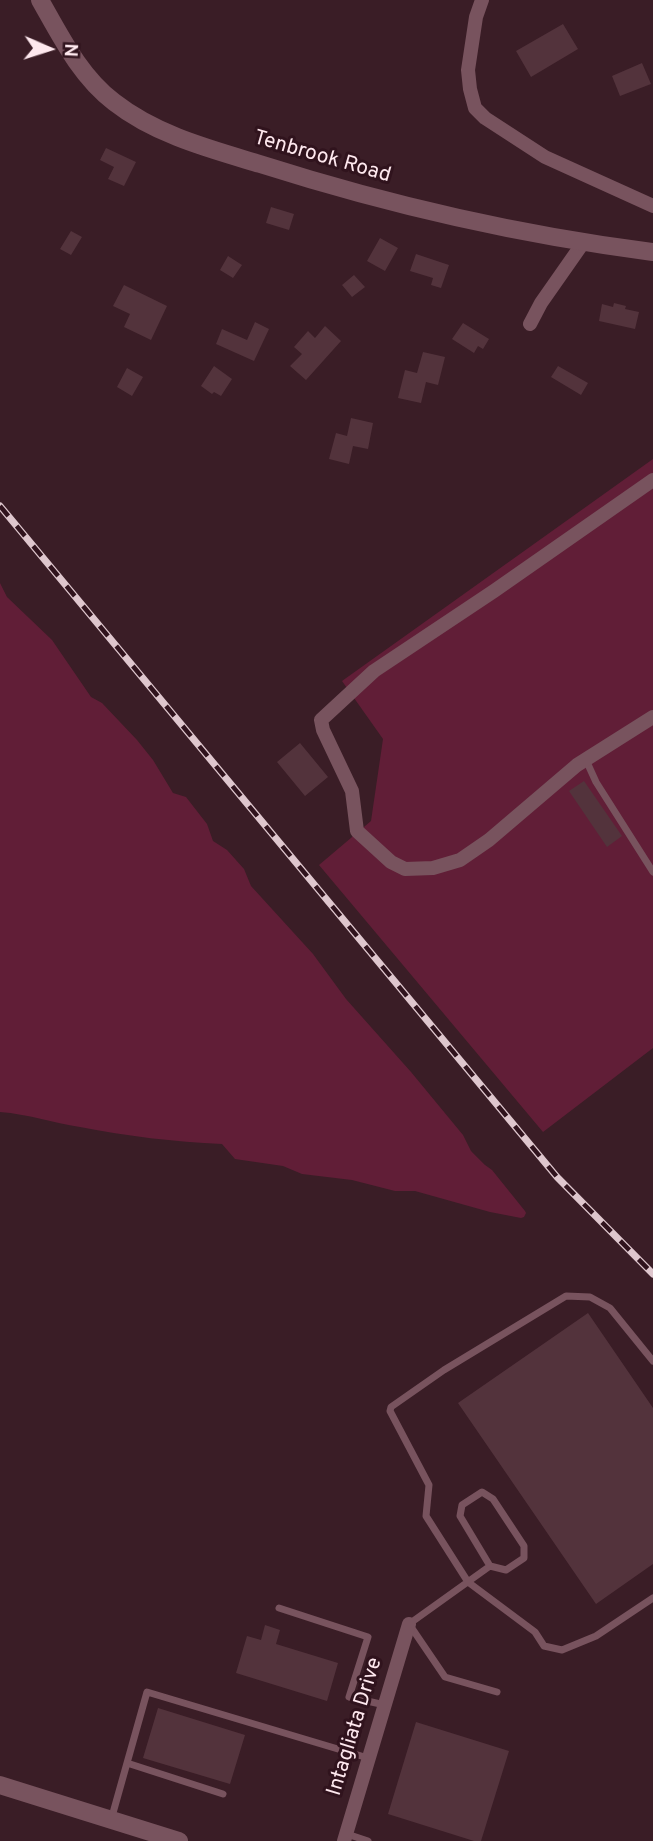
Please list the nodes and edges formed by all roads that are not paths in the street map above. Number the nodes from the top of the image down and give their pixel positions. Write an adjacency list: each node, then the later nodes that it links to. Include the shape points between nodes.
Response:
1 (40, 0): 4 (street, Tenbrook Road, via 76,62 98,88 125,111 171,135 412,208)
2 (482, 0): 3 (street, via 468,70 475,108 545,157)
3 (653, 206)
4 (583, 243): 5 (street, Tenbrook Road); 6 (street)
5 (653, 252)
6 (530, 324)
7 (653, 480): 9 (street, via 374,671 321,720 352,791 357,831 405,869 433,868 460,860)
8 (653, 717): 9 (street)
9 (586, 760): 10 (lane)
10 (653, 872)
11 (653, 1361): 13 (lane, via 610,1308 590,1297 566,1296 391,1407 429,1485 426,1517)
12 (490, 1566): 12 (lane, via 506,1570 524,1558 524,1546 493,1499 482,1492 462,1505 460,1516); 13 (lane)
13 (468, 1582): 14 (lane, via 535,1632 544,1646 562,1650 596,1636); 16 (lane)
14 (653, 1598)
15 (279, 1608): 18 (lane, via 368,1637 349,1696)
16 (409, 1624): 17 (lane, via 445,1677); 18 (street, Intagliata Drive)
17 (497, 1692)
18 (384, 1705): 19 (street, Intagliata Drive)
19 (368, 1758): 20 (lane, via 147,1692); 24 (street, Intagliata Drive)
20 (127, 1763): 22 (lane); 23 (lane)
21 (0, 1785): 23 (street)
22 (223, 1794)
23 (111, 1820): 25 (street)
24 (345, 1837): 26 (lane)
25 (179, 1841)
26 (368, 1841)

